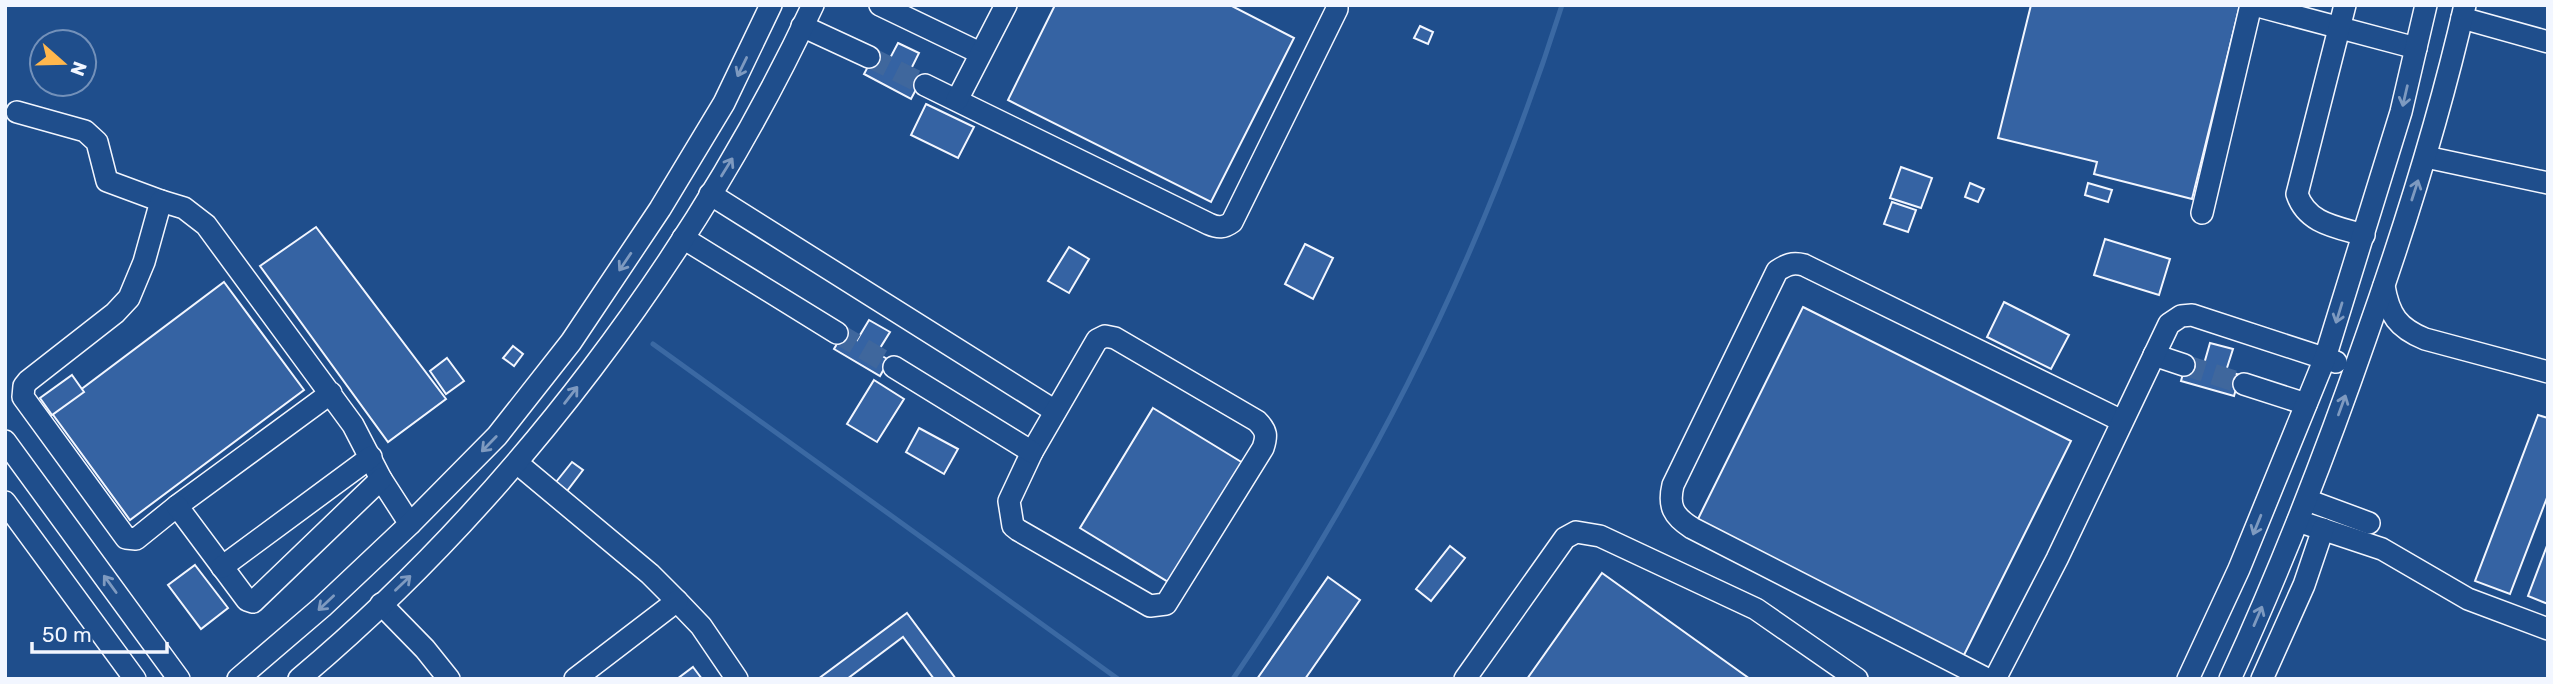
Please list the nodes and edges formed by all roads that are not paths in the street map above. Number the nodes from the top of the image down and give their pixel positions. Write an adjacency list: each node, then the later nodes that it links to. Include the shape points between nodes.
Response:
1 (771, 5): 49 (street, one-way to 49, via 724,103 571,342 497,436)
2 (813, 5): 10 (street)
3 (880, 5): 14 (street)
4 (1006, 5): 14 (street)
5 (1337, 5): 17 (street, via 1232,222 1226,226 1209,224)
6 (2252, 5): 11 (street); 23 (street)
7 (2345, 5): 11 (street)
8 (2427, 5): 13 (street)
9 (2464, 12): 12 (street); 19 (street)
10 (802, 26): 15 (street); 21 (street, one-way to 10, via 742,143)
11 (2339, 28): 13 (street); 24 (street, via 2297,194 2301,205 2318,221)
12 (2548, 42)
13 (2416, 48): 24 (street, one-way to 24)
14 (980, 53): 17 (street)
15 (869, 57)
16 (925, 85): 17 (street)
17 (957, 100)
18 (17, 112): 22 (street, via 85,131 97,142 107,181)
19 (2426, 157): 20 (street); 26 (street, one-way to 19)
20 (2548, 183)
21 (710, 194): 25 (street); 37 (street)
22 (161, 201): 35 (street, via 184,208 205,225); 46 (street, via 129,298 22,390 126,538 136,540)
23 (2202, 213)
24 (2364, 235): 29 (street, one-way to 29)
25 (683, 238): 27 (street); 42 (street, one-way to 25, via 594,365)
26 (2384, 286): 32 (street); 33 (street, via 2388,304 2407,332)
27 (837, 332)
28 (2154, 355): 29 (street, via 2169,324 2192,315); 30 (street); 38 (street)
29 (2325, 358): 32 (street); 36 (street)
30 (2184, 365)
31 (894, 367): 40 (street)
32 (2355, 368): 44 (street, one-way to 32)
33 (2548, 372)
34 (2244, 384): 36 (street)
35 (331, 393): 41 (street); 46 (street)
36 (2306, 404): 66 (street, one-way to 66)
37 (1055, 411): 40 (street); 40 (street, via 1097,340 1105,336 1257,421 1266,438 1166,604 1156,607 1013,526 1009,501)
38 (2123, 421): 64 (street, via 1804,265 1787,264 1777,271 1673,485 1672,511 1692,528); 65 (street)
39 (5, 441): 56 (street, one-way to 39)
40 (1032, 452)
41 (371, 457): 43 (street); 51 (street)
42 (517, 463): 52 (street); 53 (street, one-way to 42)
43 (382, 480): 49 (street); 51 (street, via 256,601 247,600)
44 (2307, 500): 47 (street); 48 (street)
45 (5, 502): 55 (street)
46 (177, 506): 51 (street)
47 (2298, 521): 50 (street); 67 (street, one-way to 47)
48 (2369, 523)
49 (410, 524): 57 (street, one-way to 57)
50 (2323, 529): 54 (street, via 2382,549 2468,599); 68 (street)
51 (222, 567)
52 (677, 601): 60 (street); 61 (street, via 701,626)
53 (381, 604): 58 (street); 59 (street)
54 (2548, 629)
55 (135, 679)
56 (179, 679)
57 (238, 679)
58 (299, 679)
59 (449, 679)
60 (575, 679)
61 (737, 679)
62 (1465, 679): 63 (street, via 1565,538 1576,532 1600,536 1756,609)
63 (1857, 679)
64 (1987, 679)
65 (1995, 679)
66 (2188, 679)
67 (2230, 679)
68 (2262, 679)

